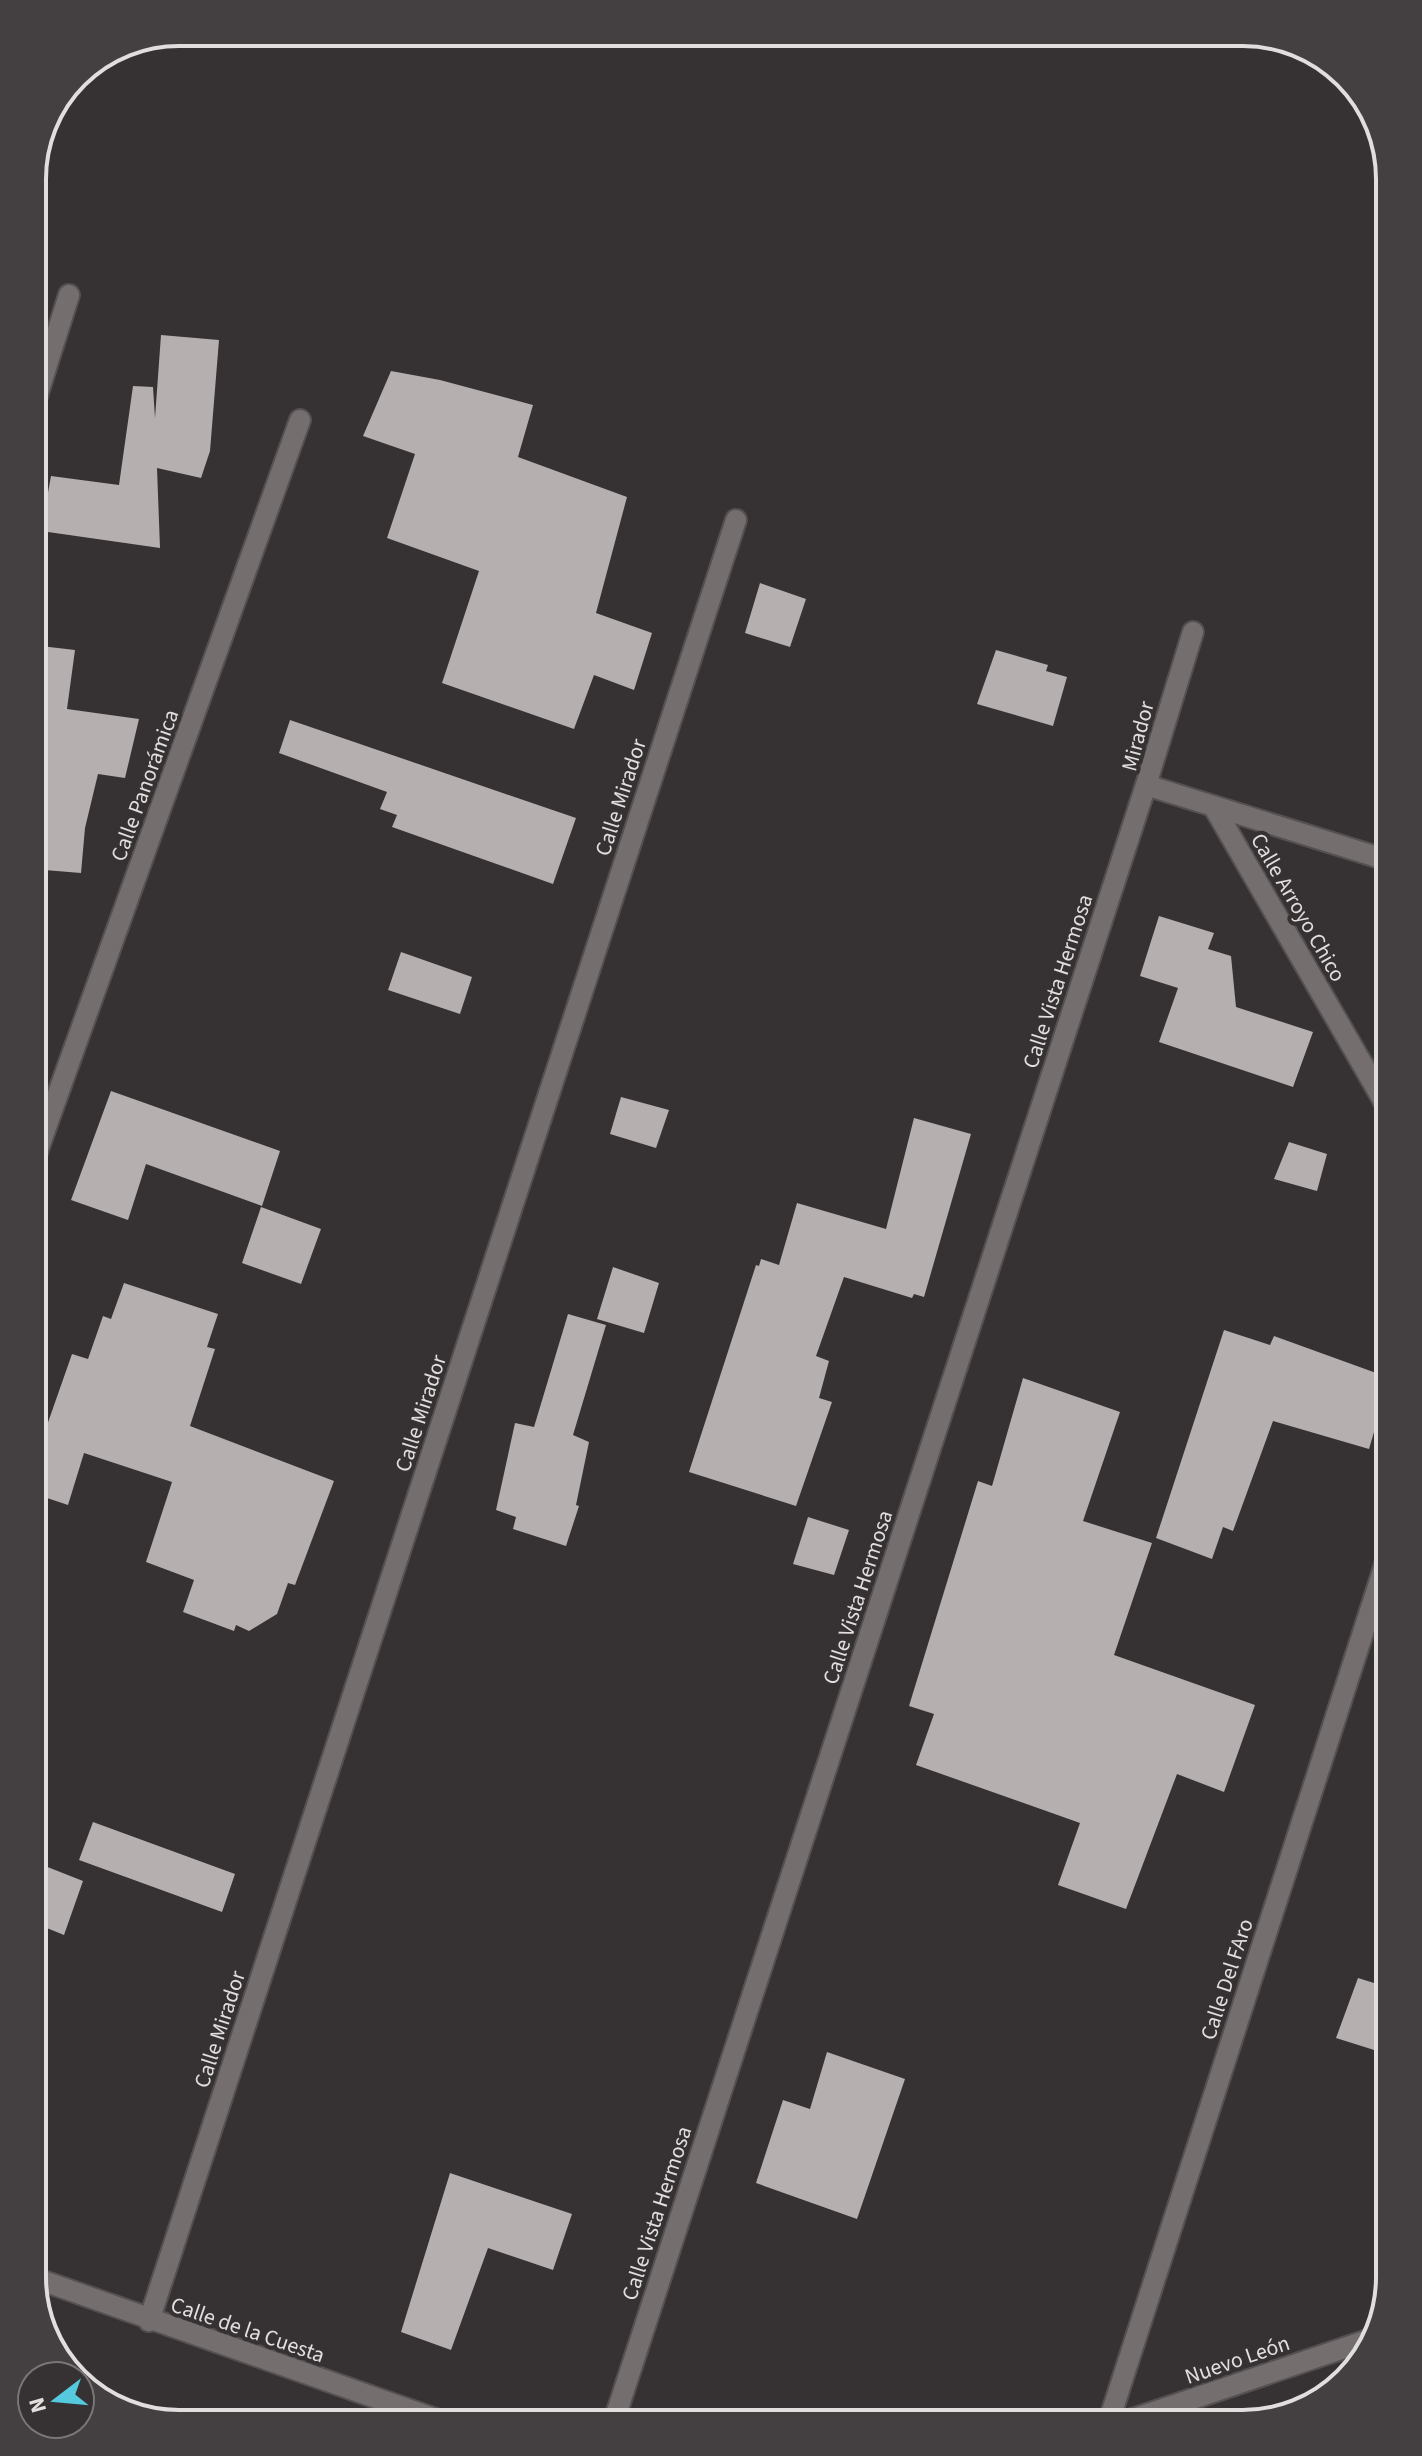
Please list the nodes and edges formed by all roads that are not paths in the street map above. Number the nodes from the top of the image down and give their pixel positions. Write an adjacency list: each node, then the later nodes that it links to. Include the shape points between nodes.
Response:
1 (69, 295): 2 (street)
2 (46, 368)
3 (300, 420): 10 (street, Calle Panorámica)
4 (736, 520): 13 (street, Calle Mirador)
5 (1193, 632): 6 (street, Mirador)
6 (1146, 785): 7 (street, Mirador); 16 (street, Calle Vista Hermosa)
7 (1215, 809): 8 (street, Mirador); 9 (street, Calle Arroyo Chico)
8 (1376, 857)
9 (1376, 1088)
10 (46, 1127)
11 (1376, 1592): 17 (street, Calle Del FAro)
12 (47, 2283): 13 (street, Calle de la Cuesta)
13 (149, 2321): 15 (street, Calle de la Cuesta)
14 (1358, 2343): 18 (street, Nuevo León)
15 (409, 2410)
16 (618, 2410)
17 (1113, 2410)
18 (1160, 2410)

